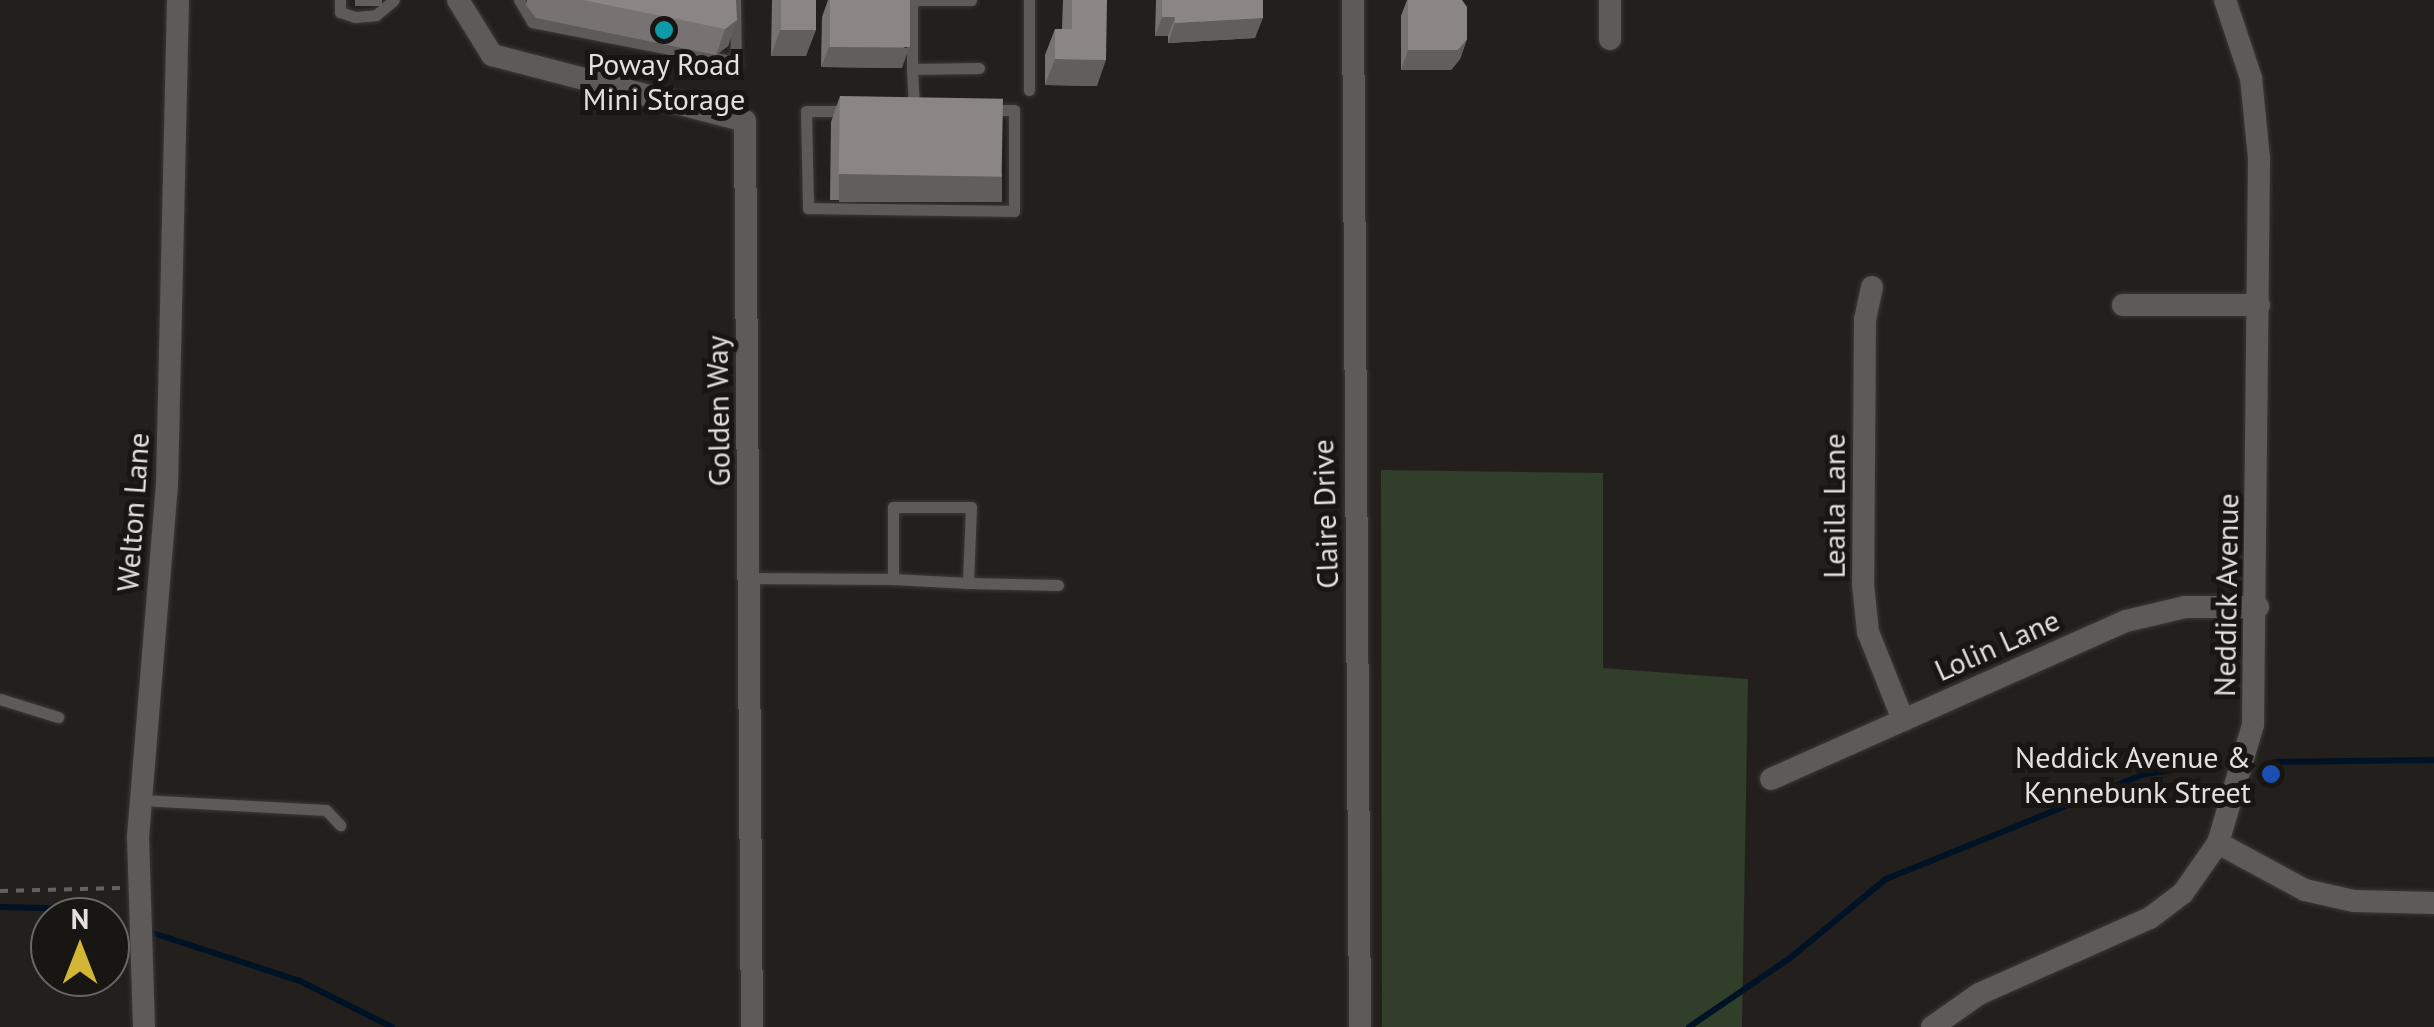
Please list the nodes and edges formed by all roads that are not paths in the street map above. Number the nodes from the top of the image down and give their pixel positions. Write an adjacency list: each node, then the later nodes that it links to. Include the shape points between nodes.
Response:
1 (178, 0): 36 (street, Welton Lane, via 167,485)
2 (340, 0): 3 (lane, via 340,12 355,17 376,15)
3 (394, 0)
4 (458, 0): 27 (street, Golden Way, via 492,55 745,121)
5 (519, 0): 6 (lane, via 532,22 736,65)
6 (735, 0)
7 (971, 0): 14 (lane)
8 (1029, 0): 18 (lane)
9 (1353, 0): 42 (street, Claire Drive)
10 (1610, 0): 15 (street)
11 (2225, 0): 26 (street, Neddick Avenue, via 2256,106)
12 (894, 2): 13 (lane); 14 (lane)
13 (874, 3)
14 (912, 4): 17 (lane)
15 (1610, 39)
16 (979, 68): 17 (lane)
17 (912, 69): 21 (lane)
18 (1029, 90)
19 (860, 110): 23 (lane, via 806,111 808,208 1014,211 1014,110)
20 (896, 110): 21 (lane)
21 (914, 110): 22 (lane)
22 (931, 110)
23 (964, 110)
24 (1872, 286): 34 (street, Leaila Lane, via 1865,319 1863,584 1868,632)
25 (2122, 305): 26 (street)
26 (2258, 305): 31 (street, Neddick Avenue)
27 (750, 578): 28 (lane); 41 (street, Golden Way)
28 (893, 579): 29 (lane); 29 (lane, via 893,507 971,507)
29 (968, 583): 30 (lane)
30 (1058, 585)
31 (2258, 607): 34 (street, Lolin Lane, via 2184,607 2126,621); 38 (street, Neddick Avenue, via 2253,725)
32 (0, 699): 33 (lane)
33 (58, 717)
34 (1903, 720): 35 (street, Lolin Lane)
35 (1771, 779)
36 (142, 800): 37 (lane, via 326,810); 40 (street, Welton Lane)
37 (340, 824)
38 (2218, 844): 39 (street, via 2305,890 2354,901); 43 (street, Neddick Avenue, via 2168,907 1979,994)
39 (2434, 903)
40 (144, 1027)
41 (752, 1027)
42 (1360, 1027)
43 (1932, 1027)

